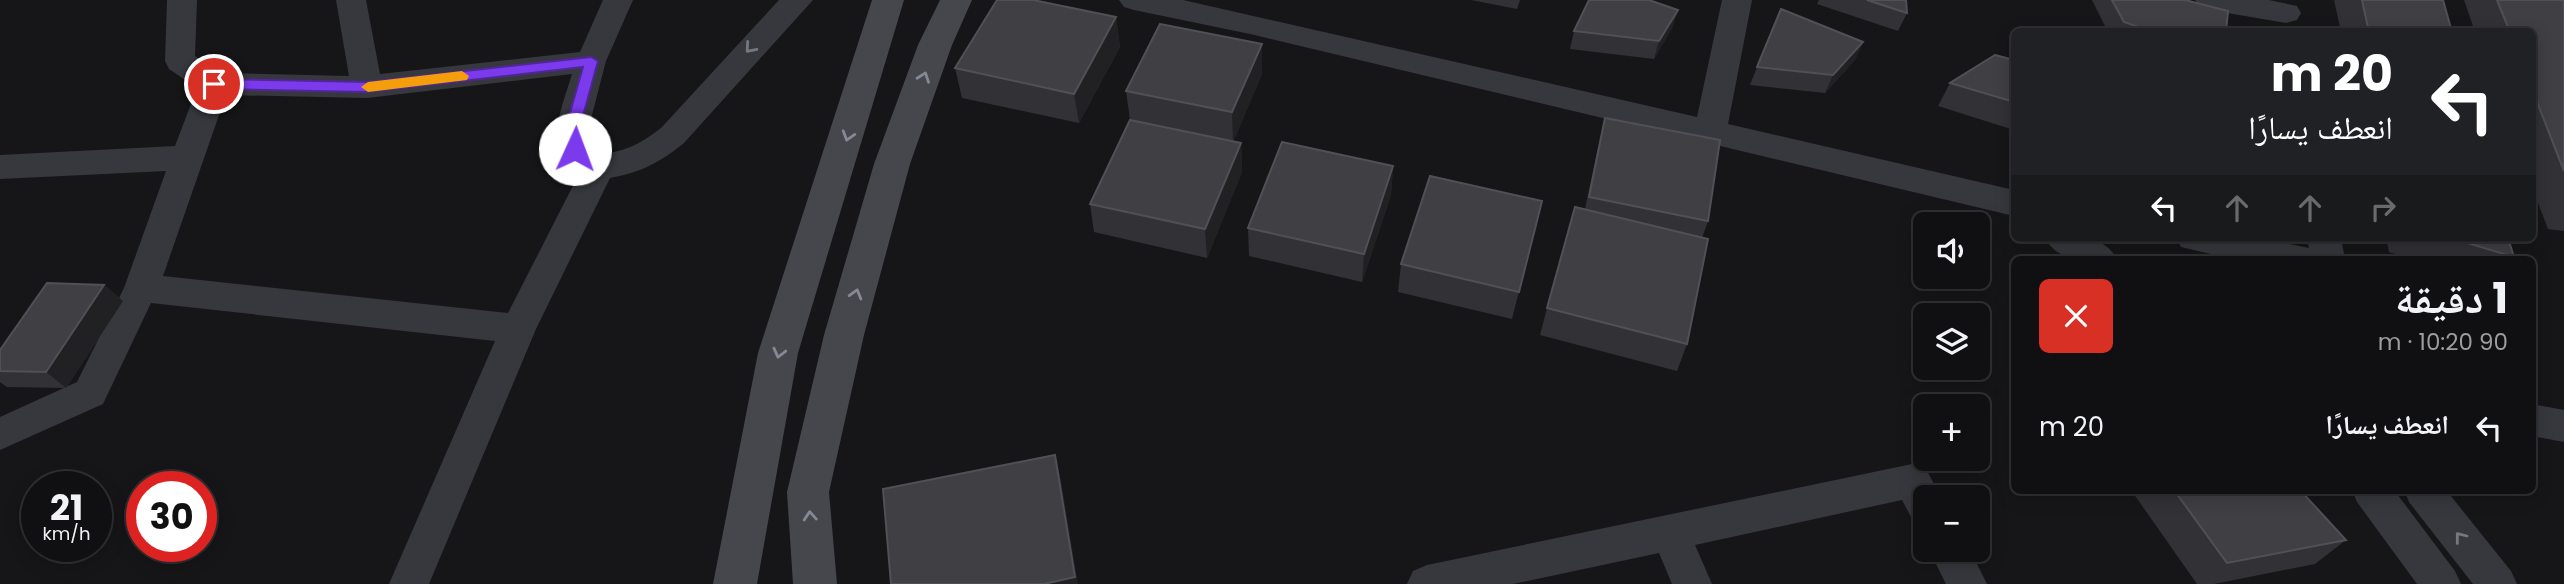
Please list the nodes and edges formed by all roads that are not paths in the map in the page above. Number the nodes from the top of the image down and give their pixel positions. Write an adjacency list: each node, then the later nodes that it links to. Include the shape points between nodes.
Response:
1 (182, 0): 13 (street, via 180,61)
2 (351, 0): 14 (street)
3 (618, 0): 12 (street)
4 (797, 0): 18 (street, one-way to 18, via 673,135 626,163)
5 (888, 0): 37 (main road, one-way to 37, via 778,353)
6 (957, 0): 38 (main road, one-way to 6, via 808,492 844,335 892,164 935,45)
7 (1134, 0): 10 (street)
8 (1737, 0): 15 (street)
9 (2210, 0): 11 (street)
10 (1255, 12): 15 (street)
11 (2286, 15)
12 (591, 61): 14 (street); 18 (street, via 571,134 575,149)
13 (214, 84): 14 (street); 16 (street)
14 (367, 87)
15 (1710, 133): 19 (street)
16 (187, 158): 17 (street); 26 (street)
17 (0, 167)
18 (599, 167): 27 (street)
19 (1968, 194): 20 (street); 21 (street)
20 (2011, 202)
21 (2011, 214)
22 (2069, 242): 24 (street)
23 (2213, 242): 25 (street)
24 (2095, 256)
25 (2285, 256)
26 (141, 288): 27 (street); 30 (street, via 90,393)
27 (518, 330): 36 (street)
28 (2536, 421): 29 (street)
29 (2564, 426)
30 (0, 434)
31 (1914, 485): 34 (street, via 1912,481)
32 (2374, 494): 42 (street)
33 (2426, 494): 43 (street, one-way to 33)
34 (1670, 532): 39 (street); 40 (street)
35 (1955, 562): 41 (street)
36 (409, 584)
37 (735, 584)
38 (815, 584)
39 (1427, 584)
40 (1692, 584)
41 (1967, 584)
42 (2441, 584)
43 (2497, 584)

